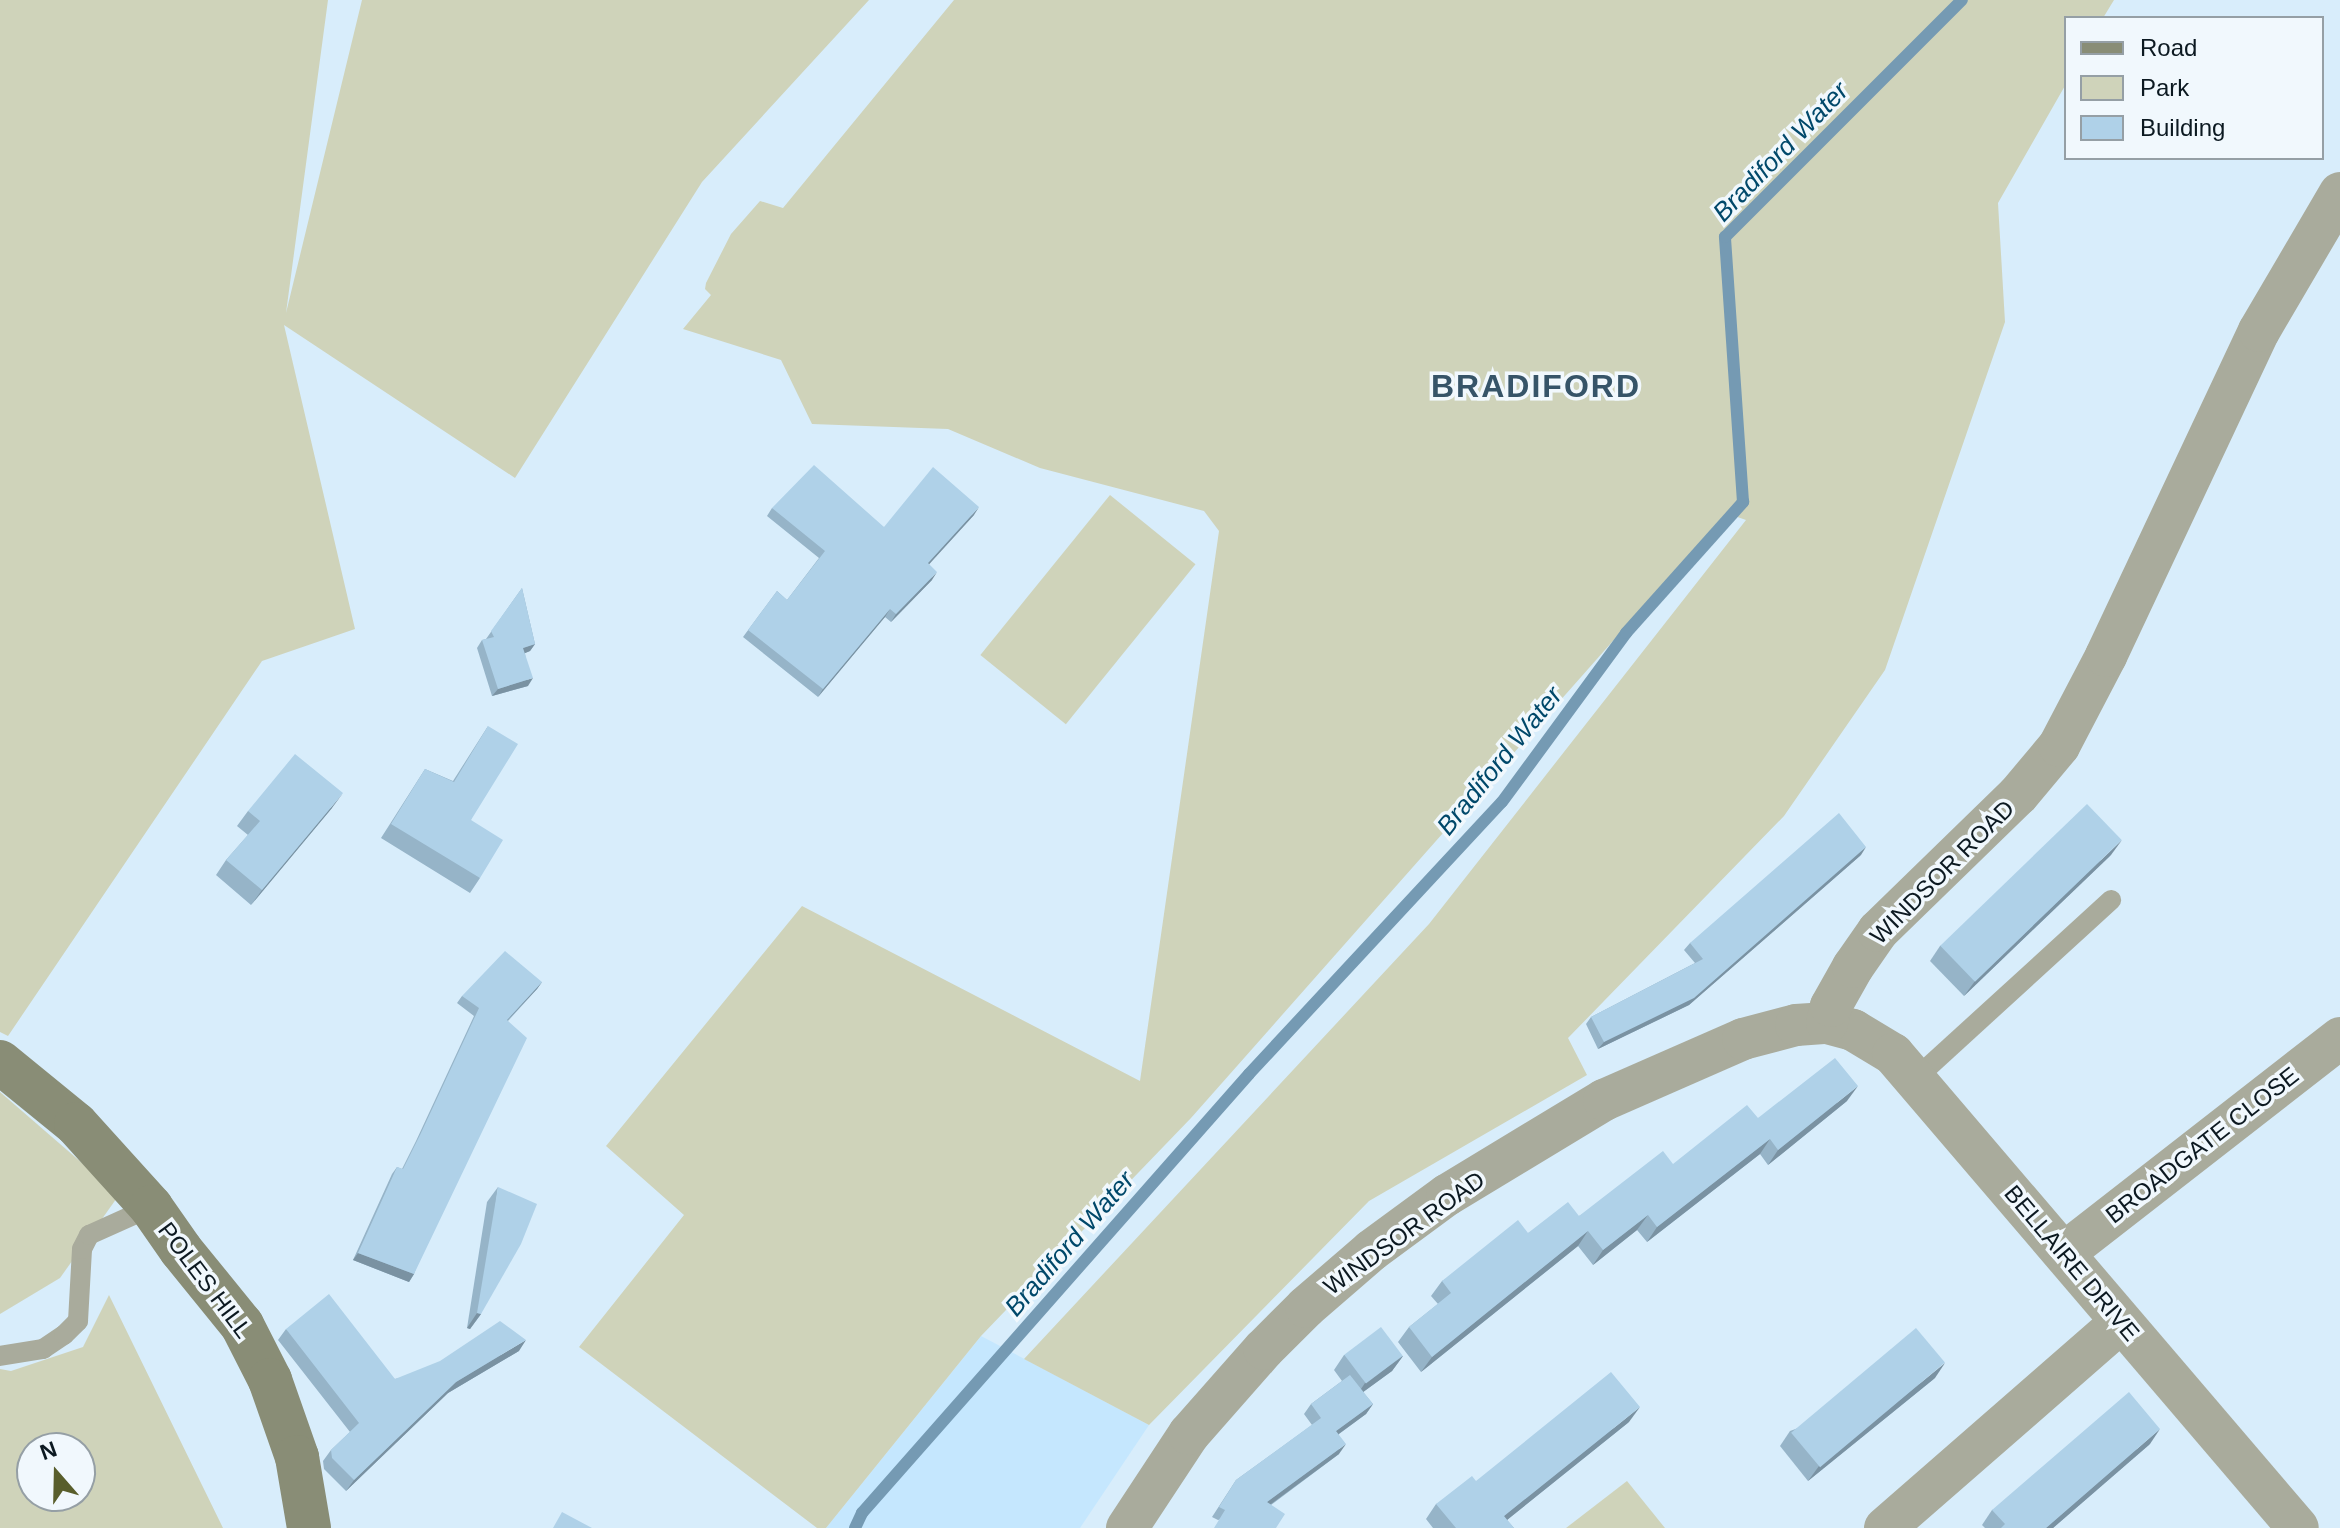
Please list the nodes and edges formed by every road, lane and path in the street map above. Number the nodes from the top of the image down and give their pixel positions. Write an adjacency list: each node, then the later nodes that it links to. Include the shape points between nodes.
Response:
1 (2340, 193): 3 (street, WINDSOR ROAD, via 2259,331 2059,746 2018,795 1878,931 1831,1006)
2 (2111, 900): 6 (lane)
3 (1827, 1023): 6 (street, BELLAIRE DRIVE, via 1881,1045); 12 (street, WINDSOR ROAD, via 1743,1039 1604,1100 1447,1195 1372,1250 1264,1349 1189,1434)
4 (2340, 1038): 8 (street, BROADGATE CLOSE)
5 (0, 1062): 7 (street, POLES HILL, via 76,1124)
6 (1914, 1080): 8 (street, BELLAIRE DRIVE)
7 (151, 1207): 10 (lane, via 89,1235 82,1249 78,1321 64,1335 43,1349); 11 (street, POLES HILL, via 242,1325 270,1380 297,1457)
8 (2064, 1253): 9 (street, BELLAIRE DRIVE)
9 (2121, 1322): 13 (street); 14 (street, BELLAIRE DRIVE)
10 (0, 1356)
11 (309, 1528)
12 (1127, 1528)
13 (1885, 1528)
14 (2298, 1528)

